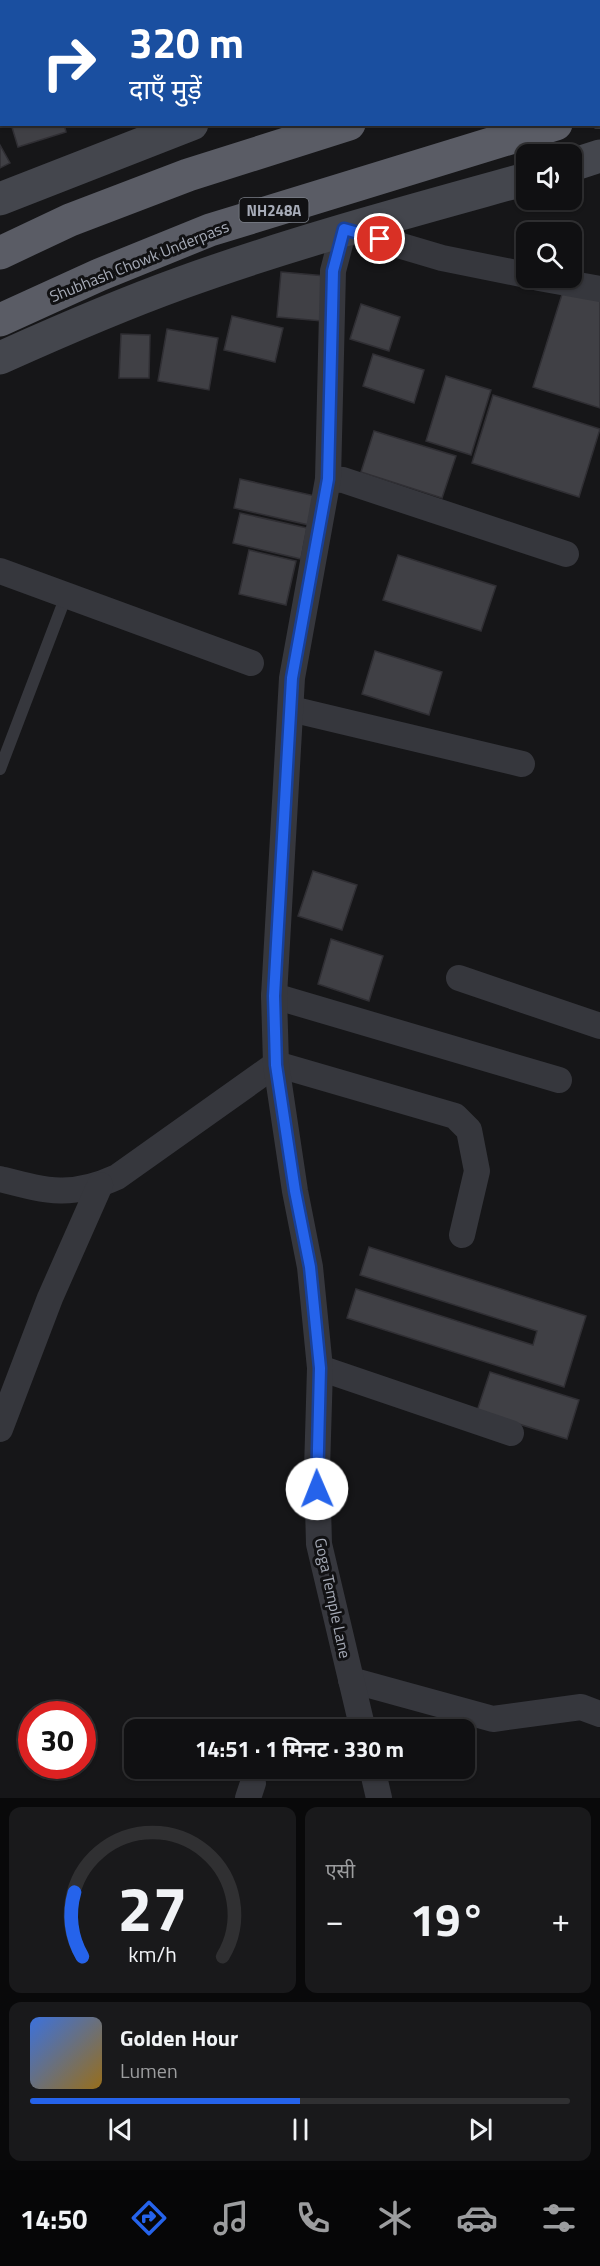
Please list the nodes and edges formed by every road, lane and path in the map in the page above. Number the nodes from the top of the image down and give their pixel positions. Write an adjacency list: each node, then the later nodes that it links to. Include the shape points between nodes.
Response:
1 (187, 126): 7 (main road)
2 (343, 126): 9 (highway, via 188,174 70,220)
3 (549, 126): 13 (highway, Shubhash Chowk Underpass / NH248A, via 210,230)
4 (600, 156): 5 (main road)
5 (582, 162)
6 (516, 182): 8 (main road)
7 (0, 200)
8 (344, 229): 10 (street, via 442,258); 14 (main road, via 182,282); 15 (street, Goga Temple Lane, via 333,271)
9 (0, 253)
10 (516, 273)
11 (582, 286): 12 (street)
12 (600, 289)
13 (0, 320)
14 (0, 358)
15 (328, 479): 16 (street, via 343,480); 20 (street, Goga Temple Lane, via 292,678)
16 (566, 554)
17 (0, 571): 18 (street)
18 (66, 596): 19 (street); 22 (lane)
19 (251, 663)
20 (291, 709): 21 (street); 24 (street, Goga Temple Lane)
21 (522, 764)
22 (0, 769)
23 (459, 978): 25 (street)
24 (274, 996): 26 (street, Goga Temple Lane); 27 (street)
25 (600, 1026)
26 (276, 1065): 29 (street); 30 (street, via 455,1116 469,1130 477,1171); 31 (street, Goga Temple Lane, via 310,1267)
27 (559, 1080)
28 (0, 1179): 29 (street, via 43,1190 85,1190)
29 (100, 1185): 32 (street, via 50,1298)
30 (462, 1235)
31 (320, 1368): 33 (street); 34 (street, Goga Temple Lane, via 319,1544)
32 (0, 1430)
33 (511, 1433)
34 (351, 1680): 35 (street, via 493,1719 581,1707); 36 (street, Goga Temple Lane)
35 (600, 1714)
36 (360, 1719)
37 (375, 1779): 38 (street)
38 (379, 1798)

